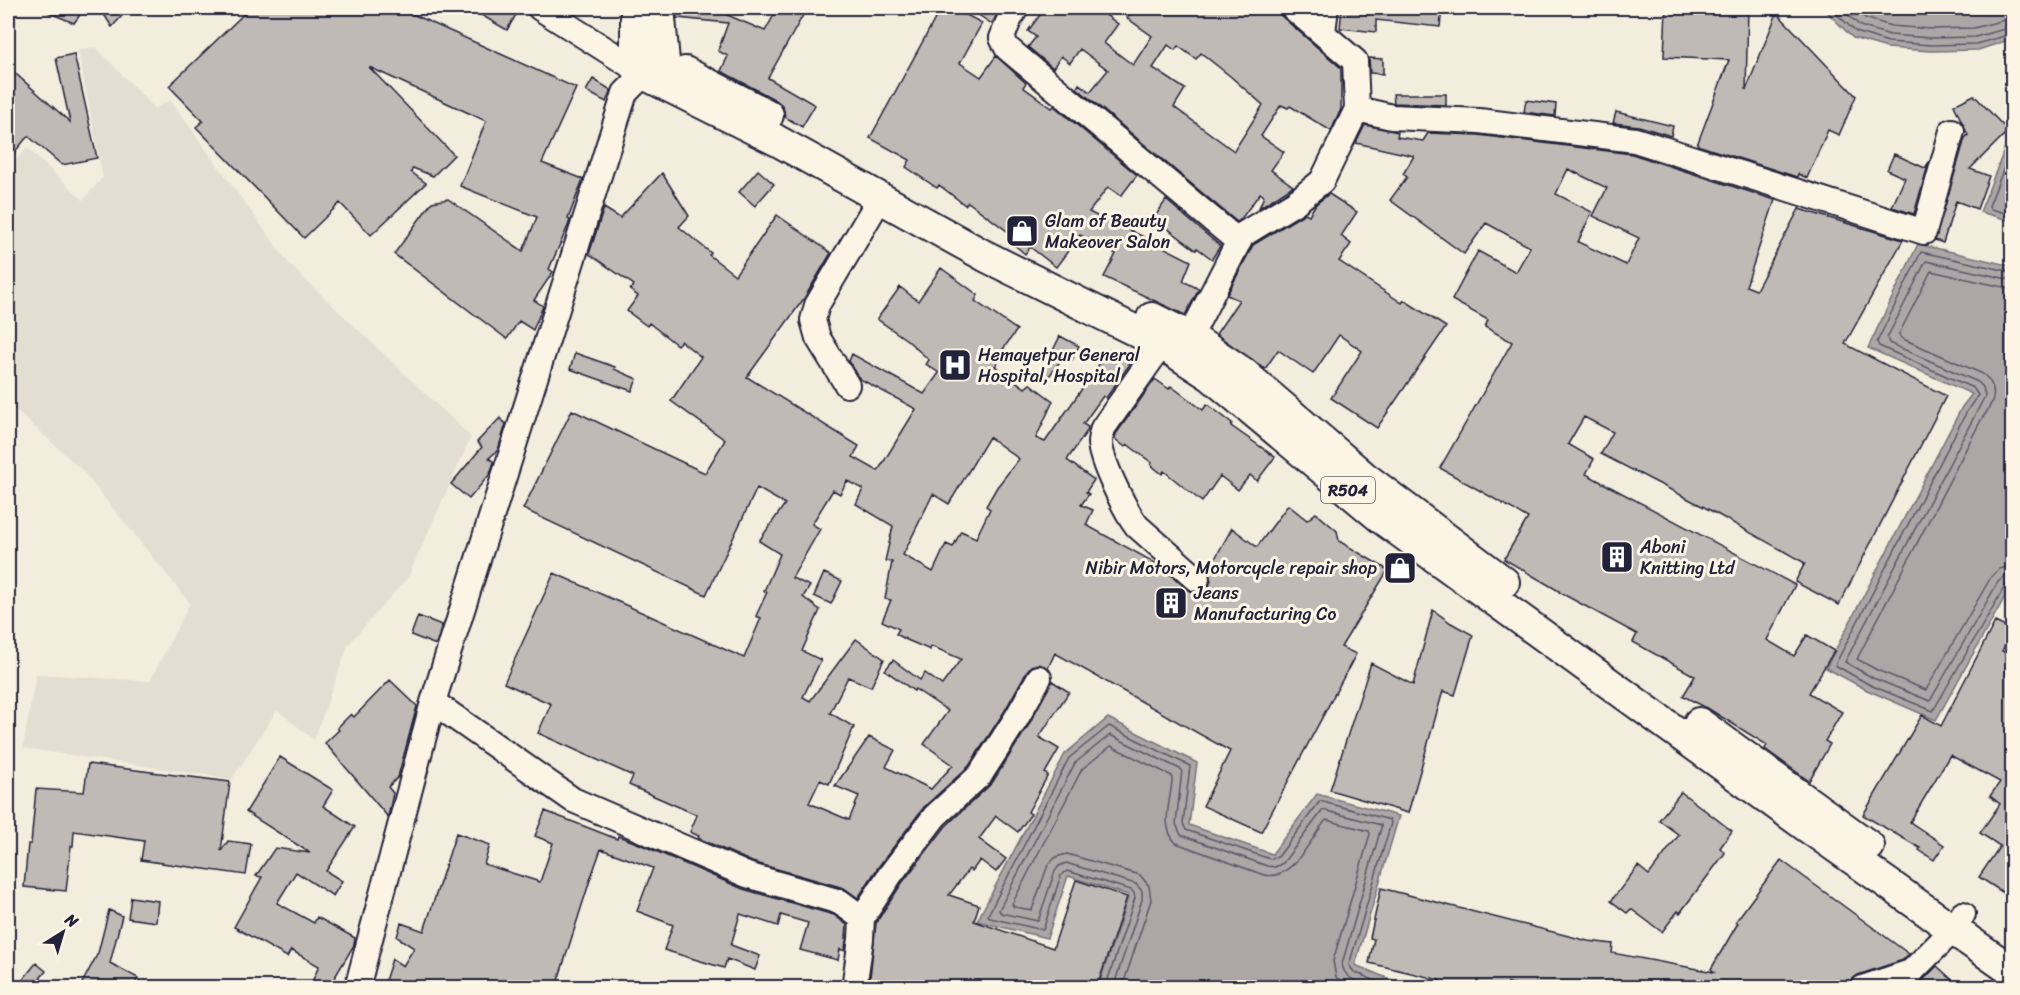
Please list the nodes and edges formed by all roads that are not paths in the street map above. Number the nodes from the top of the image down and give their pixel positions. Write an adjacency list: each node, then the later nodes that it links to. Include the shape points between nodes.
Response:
1 (540, 8): 8 (street)
2 (636, 8): 8 (main road, via 636,50)
3 (659, 8): 8 (main road)
4 (1017, 8): 12 (street, via 1002,38 1007,48)
5 (1293, 8): 7 (street)
6 (1326, 8): 7 (street)
7 (1323, 32): 9 (street, via 1355,60)
8 (641, 63): 11 (main road, R504); 13 (main road, R504, via 778,120); 17 (street, via 626,93)
9 (1358, 109): 10 (street, via 1392,117 1479,121 1635,140 1924,232); 12 (street, via 1322,181 1242,235)
10 (1952, 131)
11 (880, 198): 13 (main road, R504, via 985,256); 14 (street, via 817,305 813,320 818,338)
12 (1239, 242): 13 (street)
13 (1176, 340): 15 (street, via 1103,428 1100,442 1102,456 1129,516); 19 (main road, R504, via 1242,372 1363,476 1388,509 1515,590)
14 (847, 385)
15 (1197, 579)
16 (1039, 678): 18 (street, via 980,775 935,816)
17 (433, 702): 18 (street, via 573,800 747,875 840,902); 22 (street)
18 (862, 918): 23 (street)
19 (1958, 922): 20 (main road, R504); 21 (main road, R504); 24 (street, via 1911,972)
20 (2013, 948)
21 (2013, 971)
22 (357, 987)
23 (854, 987)
24 (1863, 987)

